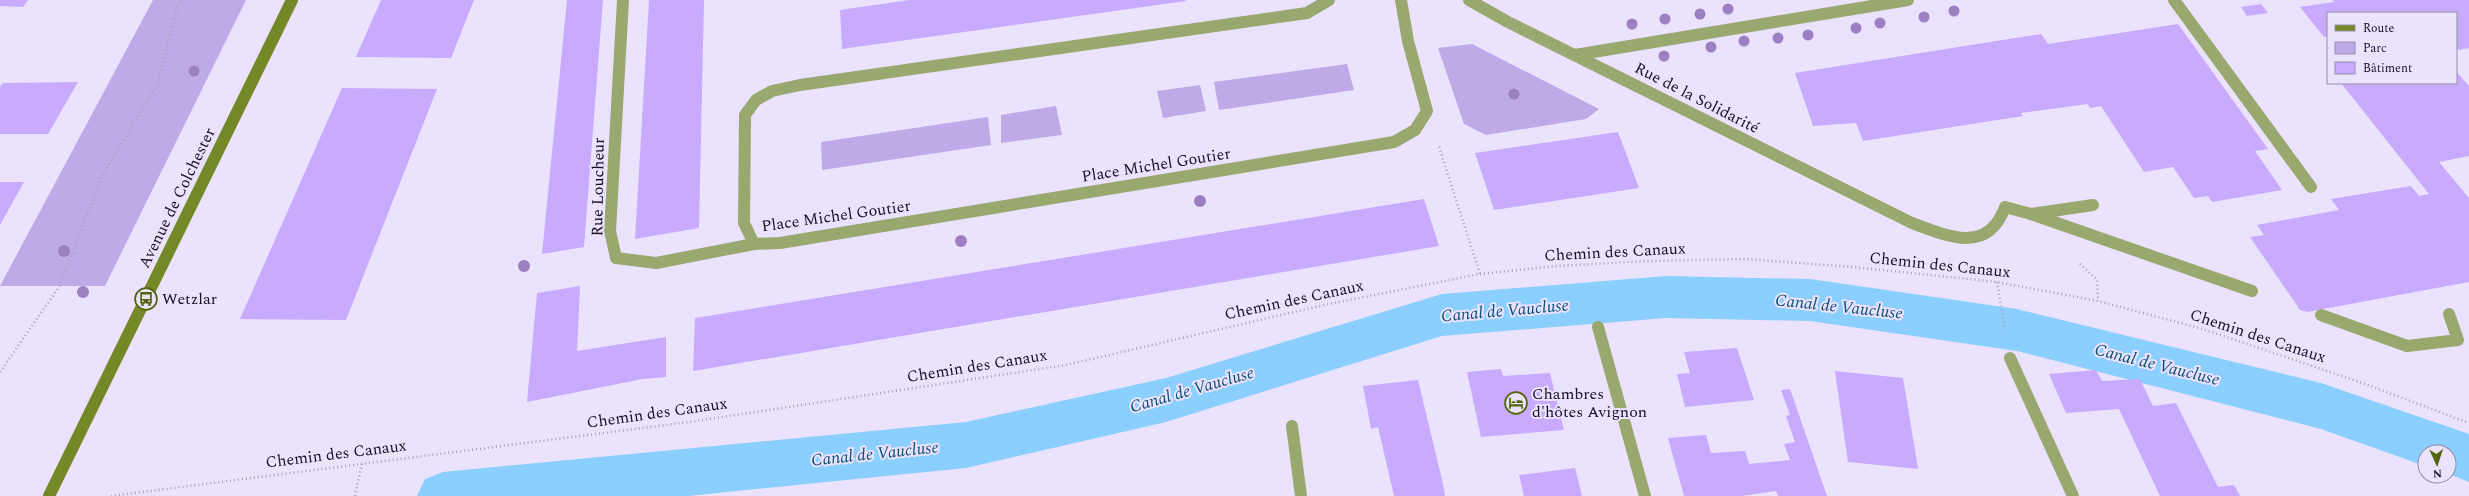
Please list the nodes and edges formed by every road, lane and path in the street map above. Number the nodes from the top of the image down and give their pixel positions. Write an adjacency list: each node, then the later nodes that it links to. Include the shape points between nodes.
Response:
1 (182, 0): 23 (path, via 178,5 157,84 103,174 60,287)
2 (292, 0): 27 (street, Avenue de Colchester)
3 (623, 0): 14 (street, Rue Loucheur, via 610,232 616,258 656,263)
4 (1329, 0): 14 (street, Place Michel Goutier, via 1307,13 772,90 756,100 745,115 744,222)
5 (1401, 0): 10 (street, via 1408,41)
6 (1469, 0): 9 (street, Rue de la Solidarité)
7 (1908, 0): 9 (street)
8 (2174, 0): 11 (street)
9 (1576, 55): 13 (street, Rue de la Solidarité, via 1912,223 1947,237 1964,239 1981,236 1995,228 2003,216 2005,207)
10 (1427, 111): 14 (street, Place Michel Goutier, via 1415,130 1394,142 780,243); 15 (path)
11 (2311, 187)
12 (2093, 205): 13 (street)
13 (2031, 214): 17 (street)
14 (754, 244)
15 (1480, 274): 16 (path, Chemin des Canaux, via 1640,261 1746,259); 26 (path, Chemin des Canaux, via 1324,305 1066,365 689,422)
16 (1997, 282): 18 (path); 24 (path, Chemin des Canaux, via 2098,302 2203,329 2368,385)
17 (2252, 291)
18 (2001, 310)
19 (2449, 314): 20 (street, via 2458,340 2407,346)
20 (2321, 315)
21 (1598, 327): 31 (street)
22 (2010, 358): 32 (street)
23 (0, 372)
24 (2469, 423)
25 (1292, 426): 30 (street)
26 (362, 463): 28 (path, Chemin des Canaux); 29 (path)
27 (49, 496)
28 (111, 496)
29 (355, 496)
30 (1301, 496)
31 (1645, 496)
32 (2073, 496)

